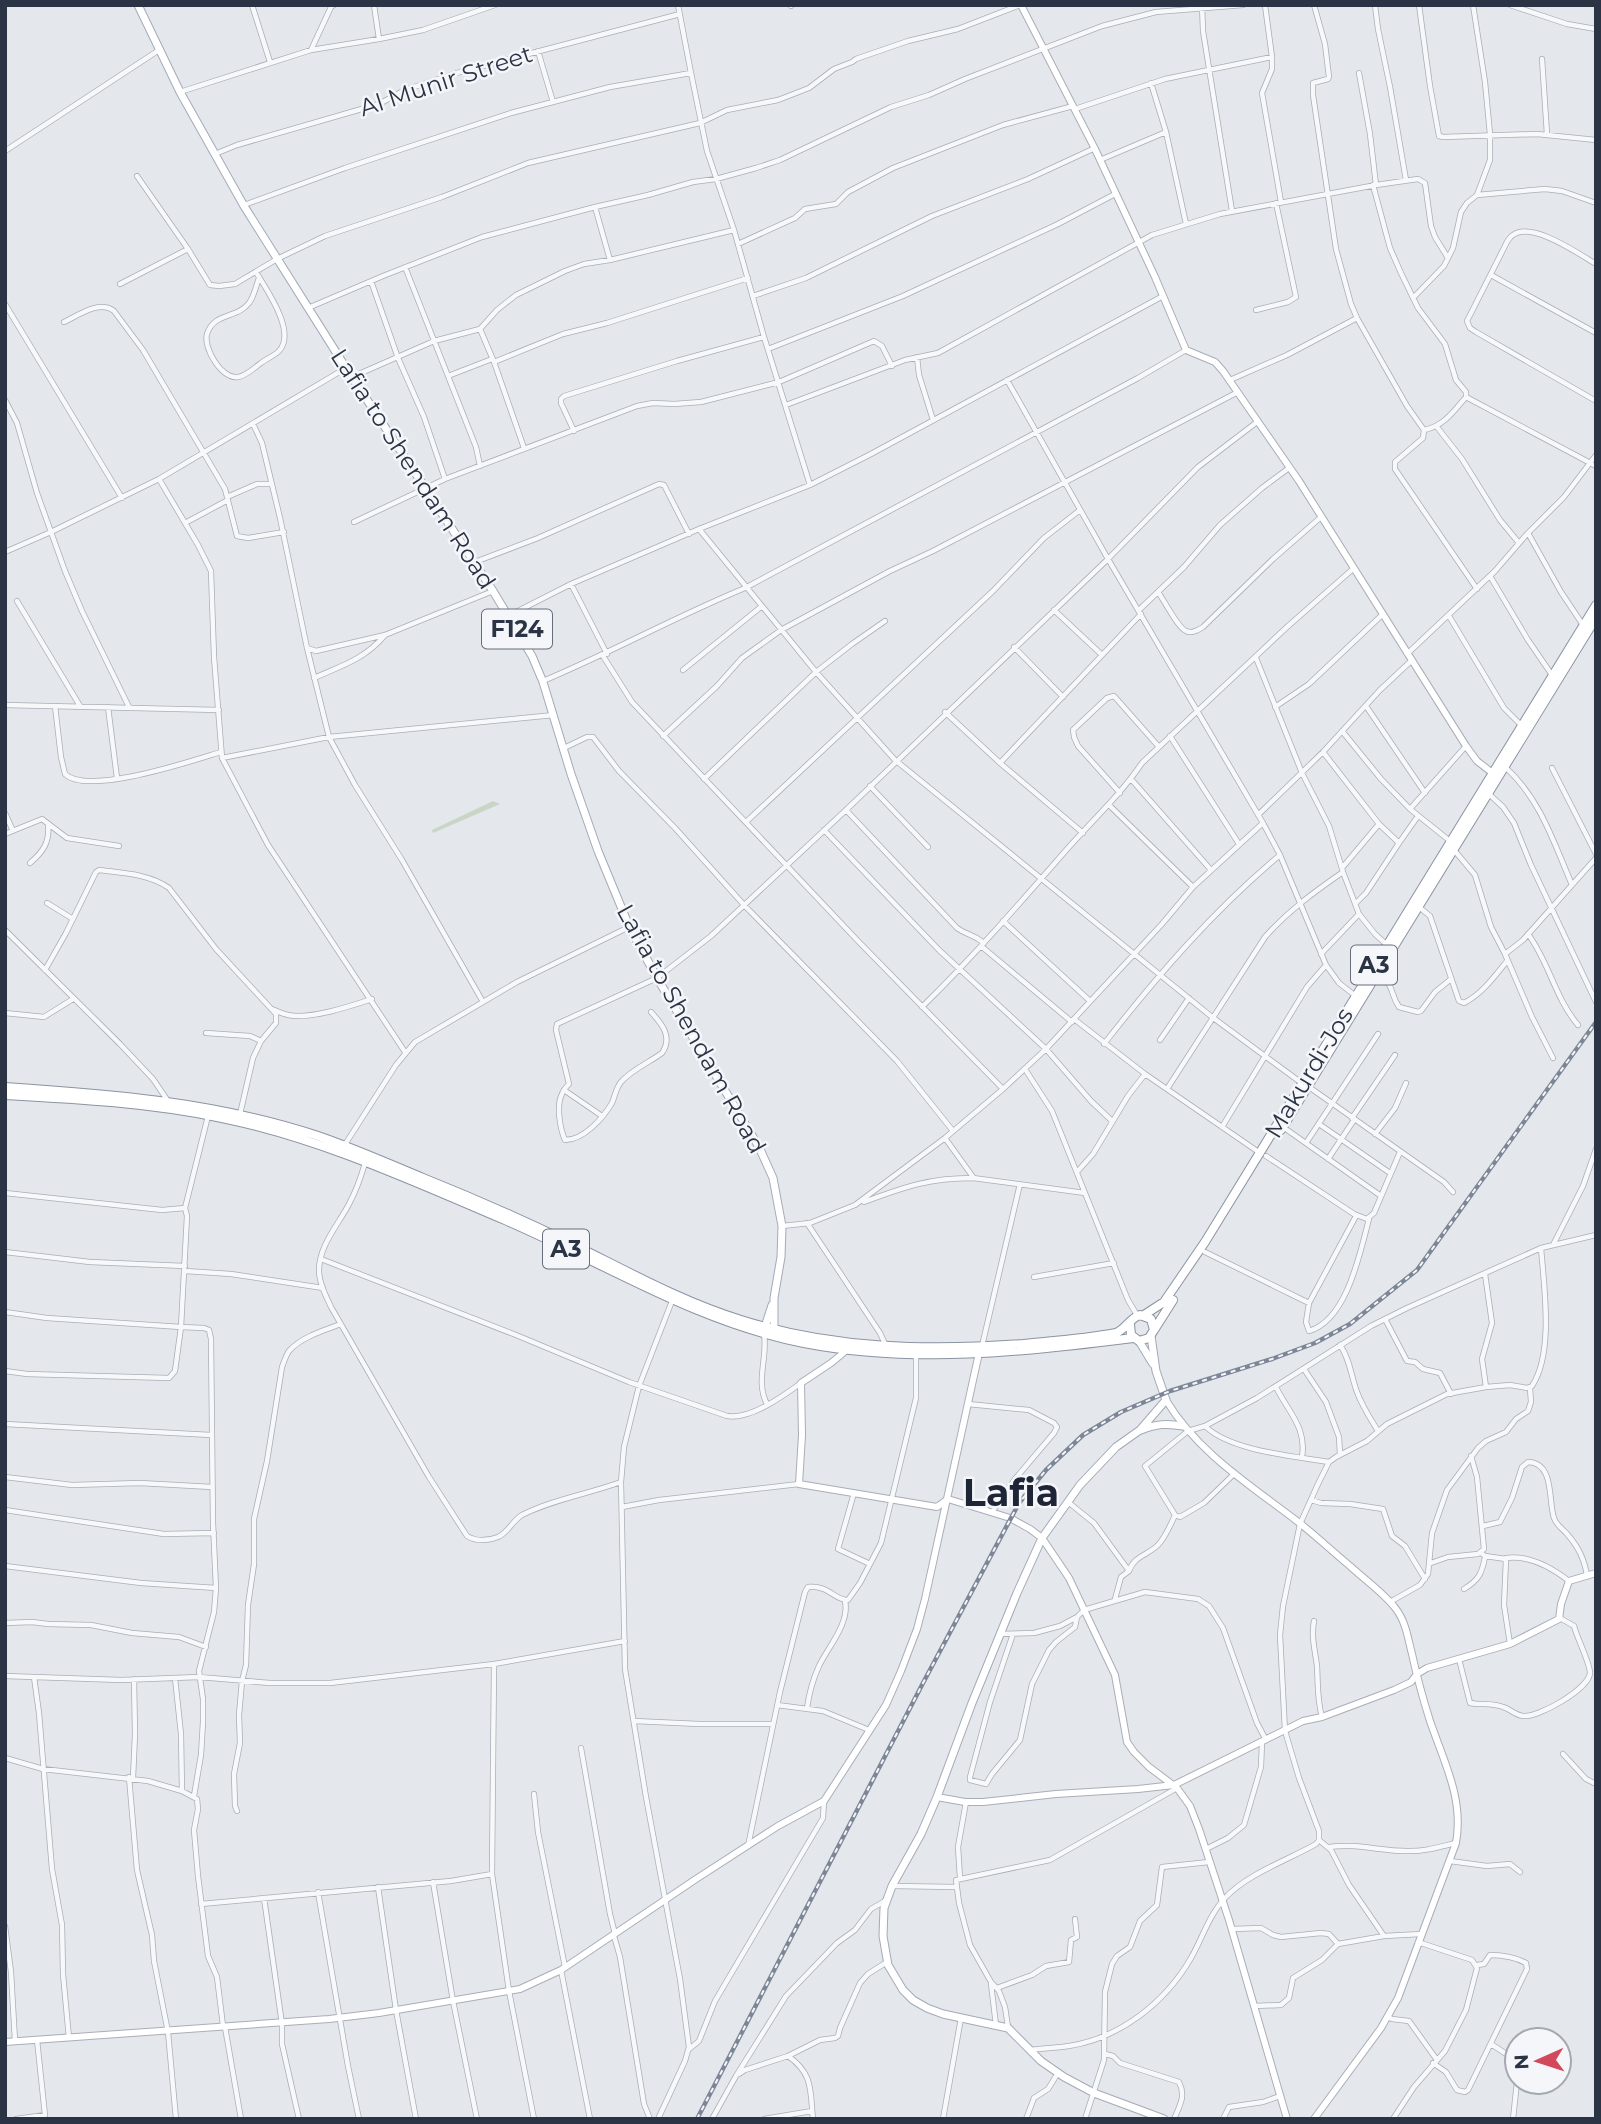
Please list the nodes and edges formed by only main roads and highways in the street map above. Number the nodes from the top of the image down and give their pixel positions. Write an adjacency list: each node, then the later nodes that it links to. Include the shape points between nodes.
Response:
1 (138, 5): 14 (main road, Lafia to Shendam Road / F124, via 244,206 532,656 598,851 629,926 760,1147 773,1178 782,1226)
2 (1596, 605): 4 (highway, Makurdi-Jos / A3)
3 (1596, 618): 4 (highway, Makurdi-Jos / A3, via 1505,767)
4 (1495, 775): 5 (highway, Makurdi-Jos / A3); 5 (highway, Makurdi-Jos / A3, via 1489,794)
5 (1452, 845): 6 (highway, Makurdi-Jos / A3); 6 (highway, Makurdi-Jos / A3, via 1378,974)
6 (1358, 998): 7 (highway, Makurdi-Jos / A3)
7 (1306, 1085): 11 (highway, Makurdi-Jos / A3); 11 (highway, Makurdi-Jos / A3)
8 (5, 1087): 10 (highway, A3, via 117,1095 240,1114 316,1136)
9 (5, 1095): 10 (highway, A3, via 208,1115)
10 (343, 1149): 14 (highway, A3, via 530,1223 681,1297); 14 (highway, A3, via 672,1301)
11 (1263, 1155): 12 (highway, Makurdi-Jos / A3, via 1173,1292 1164,1303); 15 (highway, Makurdi-Jos / A3)
12 (1140, 1316): 13 (highway, A3); 15 (highway, via 1153,1322)
13 (1130, 1324): 16 (highway, via 1129,1331); 17 (highway, A3, via 1104,1335)
14 (768, 1333): 17 (highway, A3, via 886,1346); 17 (highway, A3, via 849,1349 916,1354)
15 (1153, 1333): 16 (highway, A3, via 1146,1340); 18 (main road)
16 (1136, 1339): 17 (highway, A3); 18 (main road)
17 (981, 1350)
18 (1156, 1371): 20 (main road, via 1166,1400)
19 (1185, 1429): 20 (main road, via 1170,1423)
20 (1140, 1430): 21 (main road, via 1101,1461 1042,1538 937,1797 892,1886 883,1915 883,1936 887,1962 913,2000 927,2008 1008,2028 1059,2073)
21 (1164, 2119)

